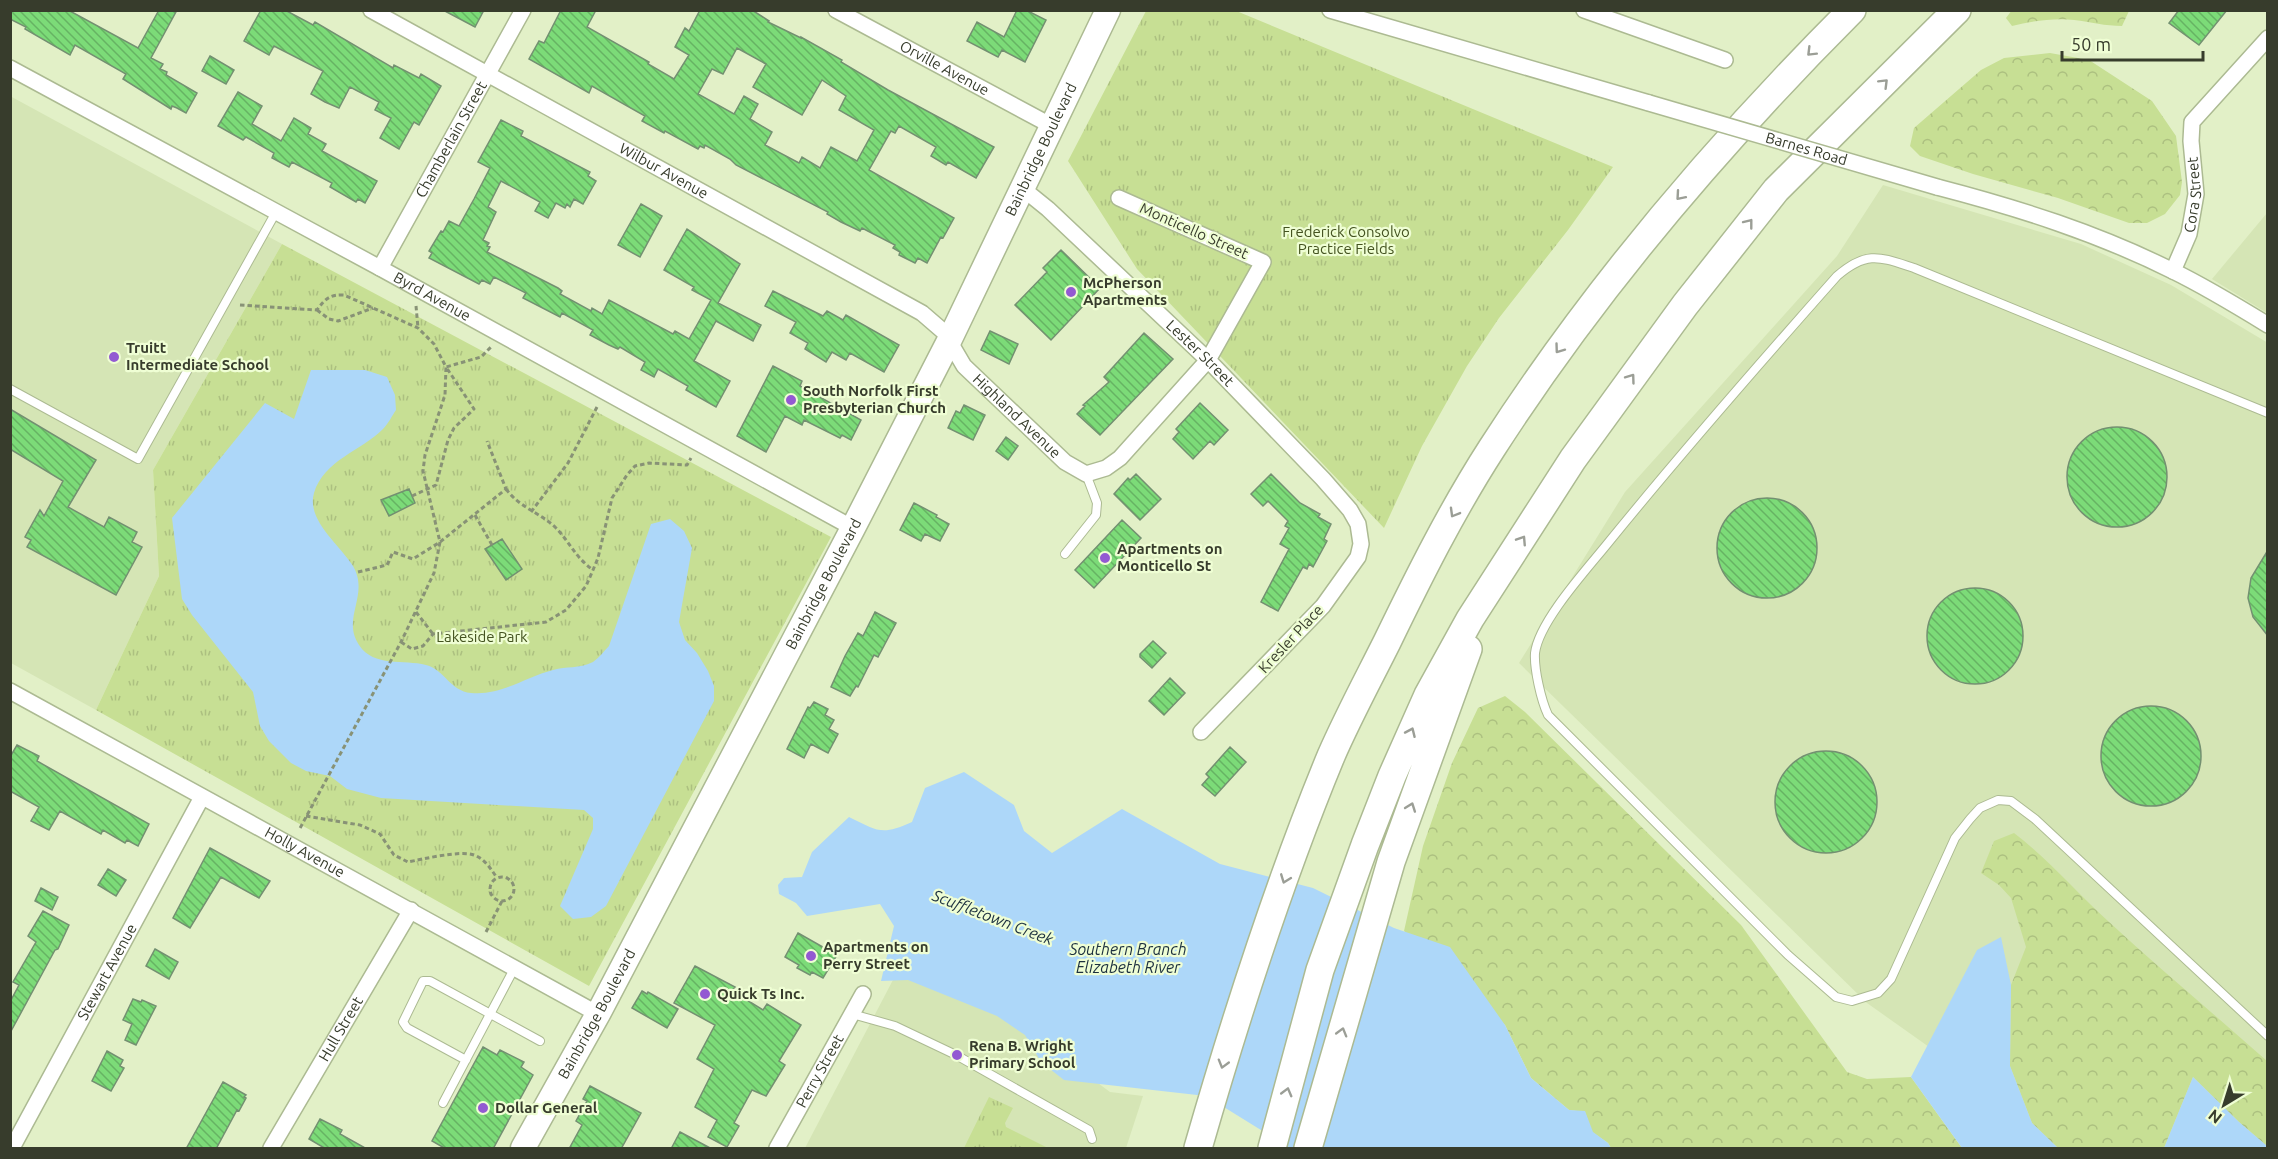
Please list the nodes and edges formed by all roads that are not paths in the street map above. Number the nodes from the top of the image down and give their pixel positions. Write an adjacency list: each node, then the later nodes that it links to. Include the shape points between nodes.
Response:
1 (371, 10): 12 (street, Wilbur Avenue)
2 (523, 10): 12 (street, Chamberlain Street)
3 (836, 10): 13 (street, Orville Avenue)
4 (1108, 10): 13 (main road, Bainbridge Boulevard)
5 (1330, 10): 18 (street, Barnes Road, bridge, via 2003,204 2097,237)
6 (1584, 10): 10 (street)
7 (1852, 10): 47 (highway, one-way to 47, via 1752,113 1592,303 1490,451 1426,562 1331,757 1253,966)
8 (1958, 10): 28 (highway, one-way to 8, via 1573,459 1685,305 1776,190)
9 (2268, 39): 18 (street, Cora Street, via 2192,122 2196,194 2189,234)
10 (1725, 60)
11 (10, 68): 16 (street, Byrd Avenue)
12 (488, 75): 17 (street, Chamberlain Street); 20 (street, Wilbur Avenue, via 922,313 936,323)
13 (1052, 126): 14 (main road, Bainbridge Boulevard)
14 (1022, 188): 20 (main road, Bainbridge Boulevard); 21 (street, Lester Street)
15 (1119, 198): 21 (street, Monticello Street, via 1263,262)
16 (276, 212): 17 (street, Byrd Avenue); 22 (lane, via 138,459)
17 (380, 268): 25 (street, Byrd Avenue)
18 (2173, 271): 19 (street, Barnes Road)
19 (2268, 326)
20 (949, 341): 24 (street, Highland Avenue, via 964,366 1065,462); 25 (main road, Bainbridge Boulevard)
21 (1208, 360): 24 (street, via 1120,458); 26 (street, Lester Street, via 1323,479 1350,510)
22 (10, 389)
23 (2268, 413): 38 (lane, via 1914,268 1880,257 1864,258 1837,276 1635,510 1560,604 1535,653 1548,715 1788,956 1836,997 1852,1001 1878,993 1891,979 1955,838 1980,808 1998,800 2011,801)
24 (1091, 473): 27 (lane, via 1098,509)
25 (853, 528): 36 (main road, Bainbridge Boulevard)
26 (1360, 534): 30 (street, Kresler Place, via 1361,544 1352,568 1323,606)
27 (1065, 554)
28 (1490, 589): 48 (highway, one-way to 28, via 1320,970 1365,845 1428,695); 49 (highway, one-way to 28, via 1391,862)
29 (10, 691): 31 (street, Holly Avenue)
30 (1201, 732)
31 (202, 797): 32 (street, Holly Avenue); 43 (street, Stewart Avenue)
32 (411, 909): 33 (street, Holly Avenue); 44 (street, Hull Street)
33 (514, 968): 35 (lane); 36 (street, Holly Avenue)
34 (863, 994): 37 (street, Perry Street)
35 (490, 1014): 39 (lane); 40 (lane); 40 (lane, via 430,981 423,981 403,1022 407,1028)
36 (598, 1014): 45 (main road, Bainbridge Boulevard)
37 (851, 1014): 42 (lane, via 895,1026 956,1055 1089,1130); 46 (street, Perry Street)
38 (2268, 1036)
39 (540, 1041)
40 (466, 1060): 41 (lane)
41 (443, 1103)
42 (1092, 1139)
43 (12, 1149)
44 (271, 1149)
45 (523, 1149)
46 (777, 1149)
47 (1198, 1149)
48 (1272, 1149)
49 (1308, 1149)

